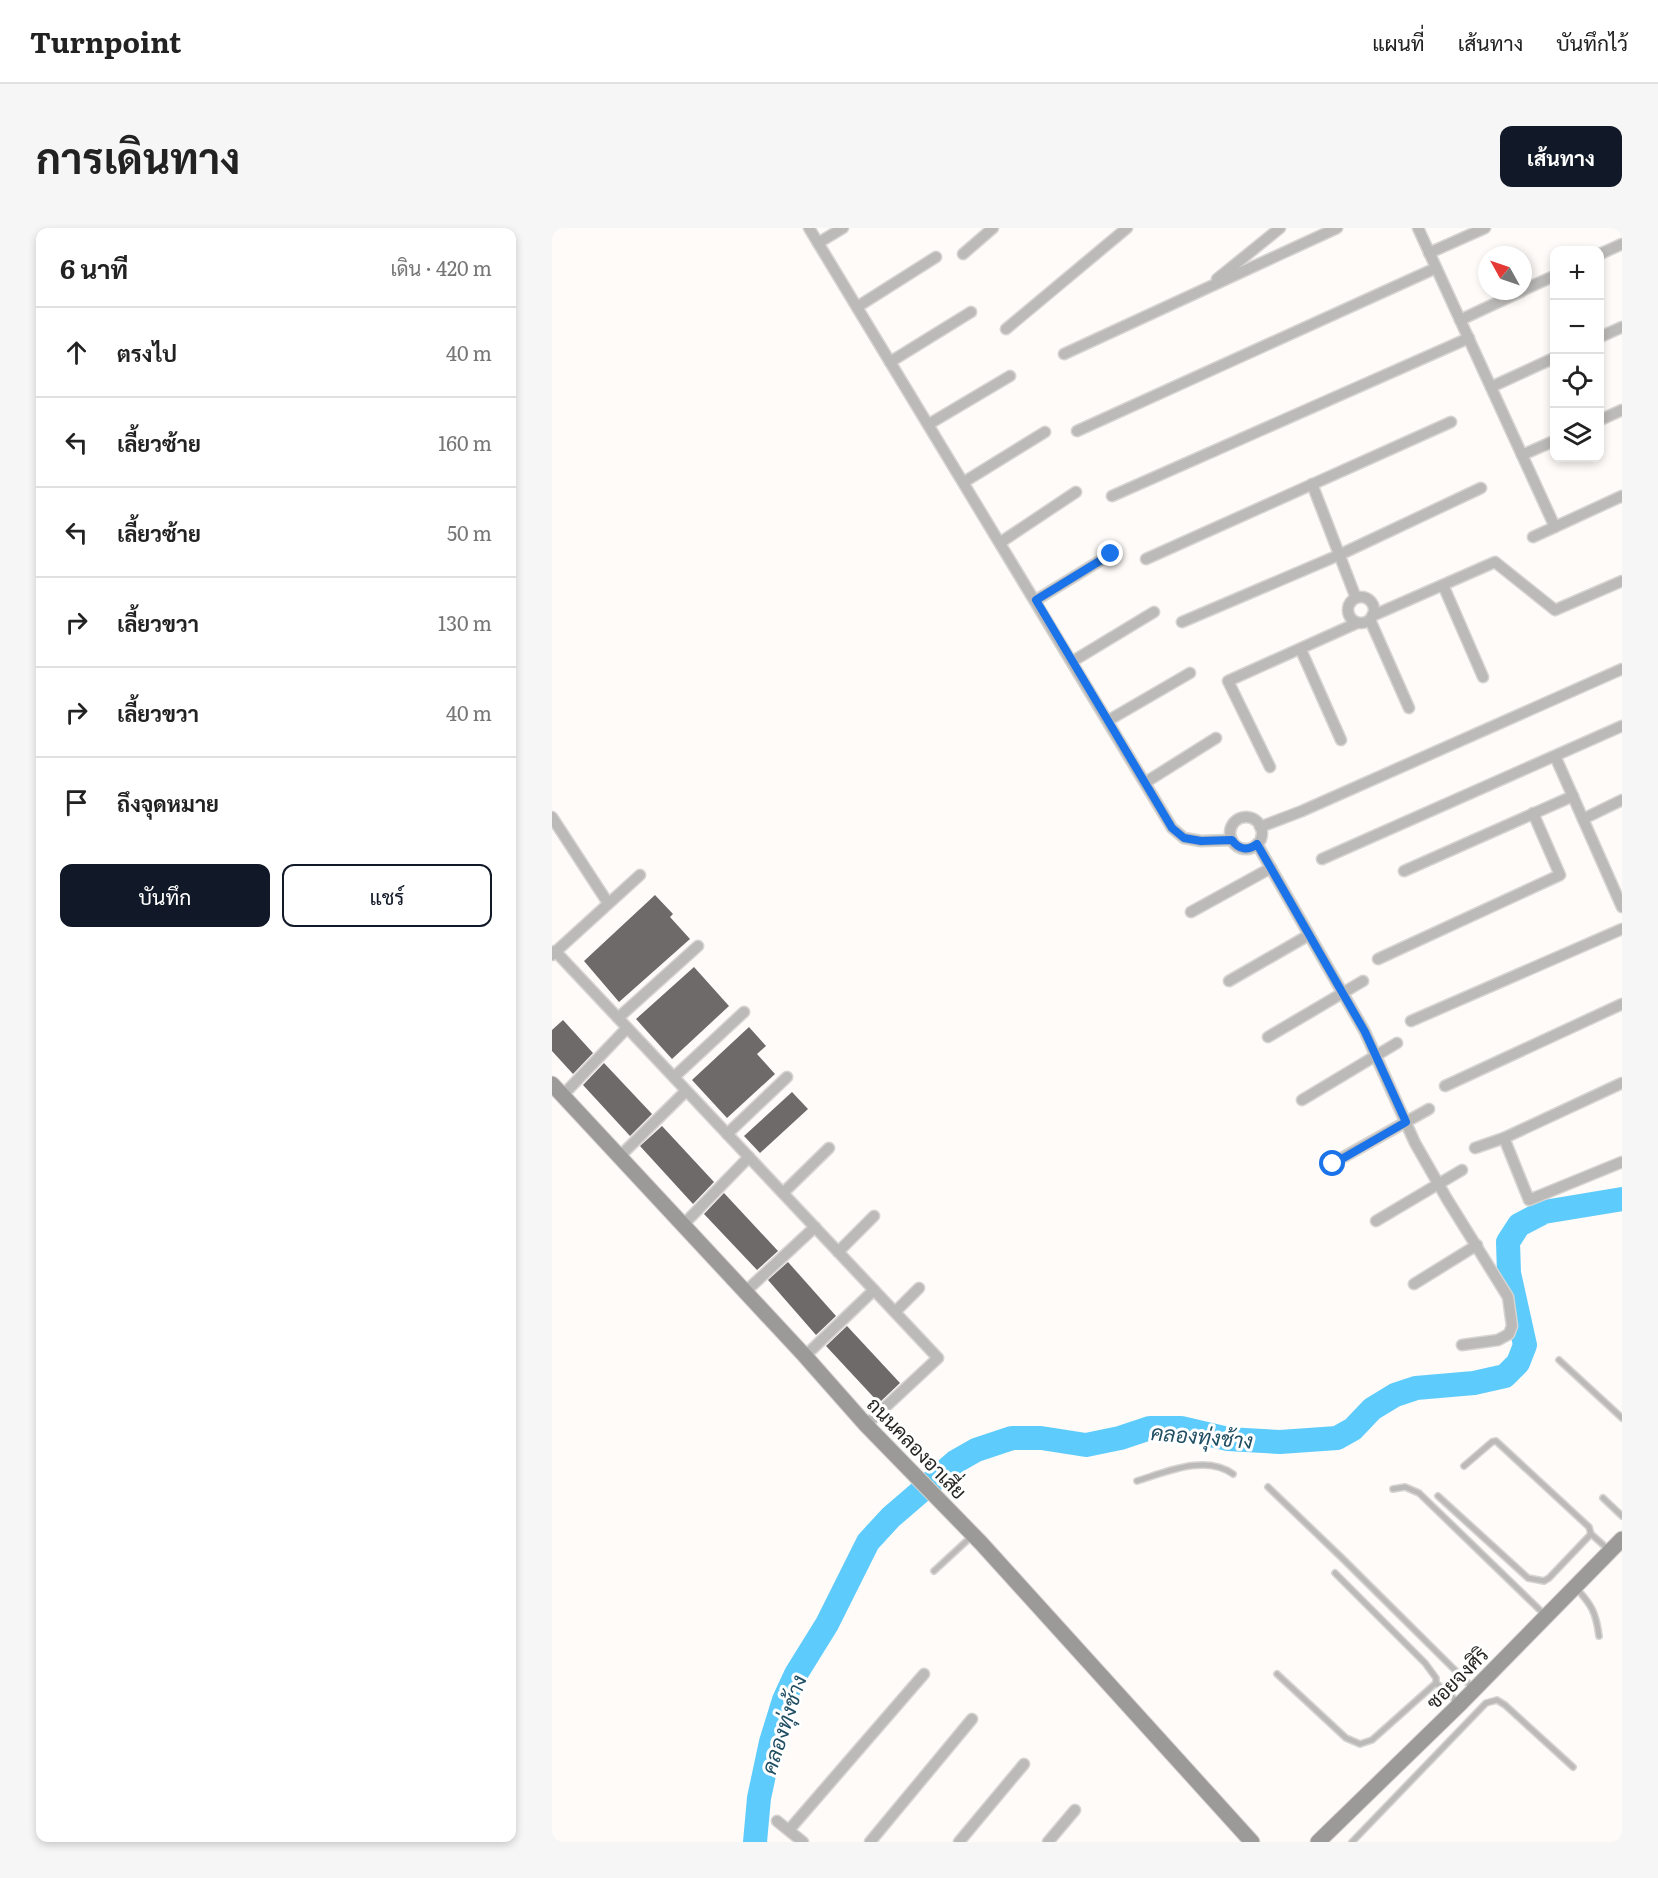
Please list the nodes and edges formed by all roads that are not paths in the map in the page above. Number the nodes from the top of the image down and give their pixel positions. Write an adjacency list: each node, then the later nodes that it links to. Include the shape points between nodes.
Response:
1 (809, 228): 9 (street)
2 (843, 228): 9 (street)
3 (993, 228): 13 (street)
4 (1127, 228): 24 (street)
5 (1280, 228): 18 (street)
6 (1337, 228): 18 (street)
7 (1418, 228): 11 (street)
8 (1485, 228): 11 (street)
9 (818, 243): 20 (street)
10 (1622, 244): 12 (street)
11 (1429, 253): 15 (street)
12 (1604, 253)
13 (963, 254)
14 (936, 257): 20 (street)
15 (1436, 268): 22 (street); 36 (street)
16 (1550, 278): 17 (street)
17 (1532, 286)
18 (1203, 290): 27 (street)
19 (1503, 300): 22 (street)
20 (857, 307): 29 (street)
21 (971, 312): 29 (street)
22 (1460, 320): 26 (street)
23 (1622, 327): 25 (street)
24 (1006, 330)
25 (1604, 335)
26 (1469, 338): 31 (street); 44 (street)
27 (1064, 354)
28 (1550, 360): 31 (street)
29 (890, 362): 34 (street)
30 (1010, 376): 34 (street)
31 (1491, 387): 39 (street)
32 (1622, 410): 33 (street)
33 (1604, 418)
34 (929, 423): 40 (street)
35 (1451, 423): 41 (street)
36 (1077, 431)
37 (1045, 432): 40 (street)
38 (1550, 443): 39 (street)
39 (1522, 455): 46 (street)
40 (964, 482): 48 (street)
41 (1312, 484): 50 (street); 51 (street)
42 (1481, 488): 50 (street)
43 (1076, 492): 48 (street)
44 (1112, 496)
45 (1622, 496): 46 (street)
46 (1555, 527): 47 (street)
47 (1533, 537)
48 (1001, 542): 55 (street)
49 (1111, 554): 55 (street)
50 (1340, 555): 54 (street); 58 (street)
51 (1146, 559)
52 (1622, 581): 53 (street, via 1555,610 1495,562)
53 (1443, 585): 57 (street); 64 (street)
54 (1356, 598): 57 (street, via 1372,603); 59 (street, via 1347,611)
55 (1036, 600): 61 (street)
56 (1154, 612): 61 (street)
57 (1371, 618): 59 (street); 65 (street)
58 (1182, 622)
59 (1357, 623): 60 (street)
60 (1301, 650): 69 (street); 71 (street, via 1228,681)
61 (1073, 662): 66 (street)
62 (1622, 669): 78 (street)
63 (1190, 673): 66 (street)
64 (1483, 677)
65 (1409, 708)
66 (1109, 720): 72 (street)
67 (1622, 726): 70 (street)
68 (1216, 738): 72 (street)
69 (1341, 740)
70 (1555, 756): 73 (street); 81 (street)
71 (1270, 767)
72 (1146, 782): 79 (street, via 1172,828 1184,838)
73 (1573, 796): 75 (street); 77 (street)
74 (1622, 800): 77 (street)
75 (1533, 813): 83 (street); 93 (street, via 1560,875)
76 (552, 817): 86 (street)
77 (1583, 819): 85 (street)
78 (1260, 827): 79 (street, via 1256,821 1242,818 1231,828); 80 (street, via 1262,833)
79 (1232, 840): 80 (street, via 1245,849)
80 (1257, 844): 82 (street)
81 (1322, 860)
82 (1271, 868): 88 (street); 90 (street)
83 (1404, 871)
84 (640, 875): 86 (street)
85 (1617, 881): 87 (street)
86 (608, 903): 92 (street)
87 (1622, 907)
88 (1191, 912)
89 (1622, 929): 100 (street)
90 (1309, 935): 94 (street); 96 (street)
91 (698, 946): 99 (street)
92 (554, 953): 99 (street)
93 (1378, 959)
94 (1229, 981)
95 (1363, 981): 96 (street)
96 (1342, 993): 102 (street); 104 (street)
97 (1622, 1004): 108 (street)
98 (744, 1012): 105 (street)
99 (618, 1018): 101 (street)
100 (1411, 1021)
101 (627, 1028): 105 (street); 109 (street)
102 (1268, 1037)
103 (1397, 1043): 104 (street)
104 (1376, 1056): 111 (street); 113 (street)
105 (674, 1077): 110 (street)
106 (787, 1077): 114 (street)
107 (1622, 1083): 115 (street)
108 (1445, 1086)
109 (557, 1089): 118 (street, ถนนคลองอาเสี่ย)
110 (686, 1091): 114 (street); 118 (street)
111 (1302, 1100)
112 (1429, 1109): 113 (street)
113 (1406, 1122): 121 (street); 123 (street)
114 (727, 1134): 119 (street)
115 (1504, 1138): 117 (street); 120 (street, via 1529,1200)
116 (829, 1148): 124 (street)
117 (1475, 1148)
118 (619, 1157): 127 (street, ถนนคลองอาเสี่ย)
119 (749, 1157): 124 (street); 127 (street)
120 (1622, 1162)
121 (1333, 1164)
122 (1462, 1170): 123 (street)
123 (1439, 1184): 126 (street); 129 (street)
124 (783, 1193): 128 (street)
125 (874, 1216): 130 (street)
126 (1376, 1221)
127 (683, 1226): 134 (street, ถนนคลองอาเสี่ย)
128 (815, 1227): 130 (street); 134 (street)
129 (1477, 1245): 131 (street); 136 (street, via 1508,1297 1512,1326 1504,1338)
130 (838, 1252): 133 (street)
131 (1414, 1284)
132 (919, 1288): 135 (street)
133 (874, 1290): 135 (street); 137 (street)
134 (745, 1292): 137 (street, ถนนคลองอาเสี่ย)
135 (895, 1312): 140 (street, via 938,1358)
136 (1462, 1345)
137 (805, 1356): 140 (street, ถนนคลองอาเสี่ย)
138 (1560, 1360): 139 (lane)
139 (1622, 1418)
140 (866, 1425): 150 (street, ถนนคลองอาเสี่ย)
141 (1464, 1466): 149 (lane, via 1496,1441 1589,1527)
142 (1233, 1474): 143 (lane, via 1224,1468 1185,1466)
143 (1137, 1481)
144 (1268, 1487): 161 (lane)
145 (1394, 1489): 156 (lane, via 1405,1487 1419,1493)
146 (1438, 1496): 149 (lane, via 1523,1576 1535,1580 1549,1578)
147 (1603, 1498): 148 (lane)
148 (1622, 1516)
149 (1591, 1534): 152 (lane)
150 (973, 1535): 153 (lane); 173 (street, ถนนคลองอาเสี่ย)
151 (1622, 1539): 152 (street, ซอยจงศิริ)
152 (1610, 1551): 155 (street, ซอยจงศิริ)
153 (934, 1571)
154 (1335, 1573): 160 (lane, via 1425,1663)
155 (1575, 1587): 156 (street, ซอยจงศิริ); 157 (lane, via 1593,1608)
156 (1546, 1616): 161 (street, ซอยจงศิริ)
157 (1599, 1636)
158 (924, 1674): 168 (street)
159 (1277, 1674): 160 (lane, via 1346,1738 1360,1744 1372,1740)
160 (1436, 1683): 162 (lane)
161 (1474, 1689): 162 (street, ซอยจงศิริ)
162 (1460, 1704): 174 (street, ซอยจงศิริ)
163 (972, 1719): 170 (street)
164 (1024, 1764): 171 (street)
165 (1573, 1767): 175 (lane, via 1505,1705 1497,1700 1486,1703)
166 (1075, 1810): 172 (street)
167 (777, 1821): 168 (street)
168 (789, 1830): 169 (street)
169 (803, 1842)
170 (870, 1842)
171 (959, 1842)
172 (1048, 1842)
173 (1252, 1842)
174 (1318, 1842)
175 (1352, 1842)

